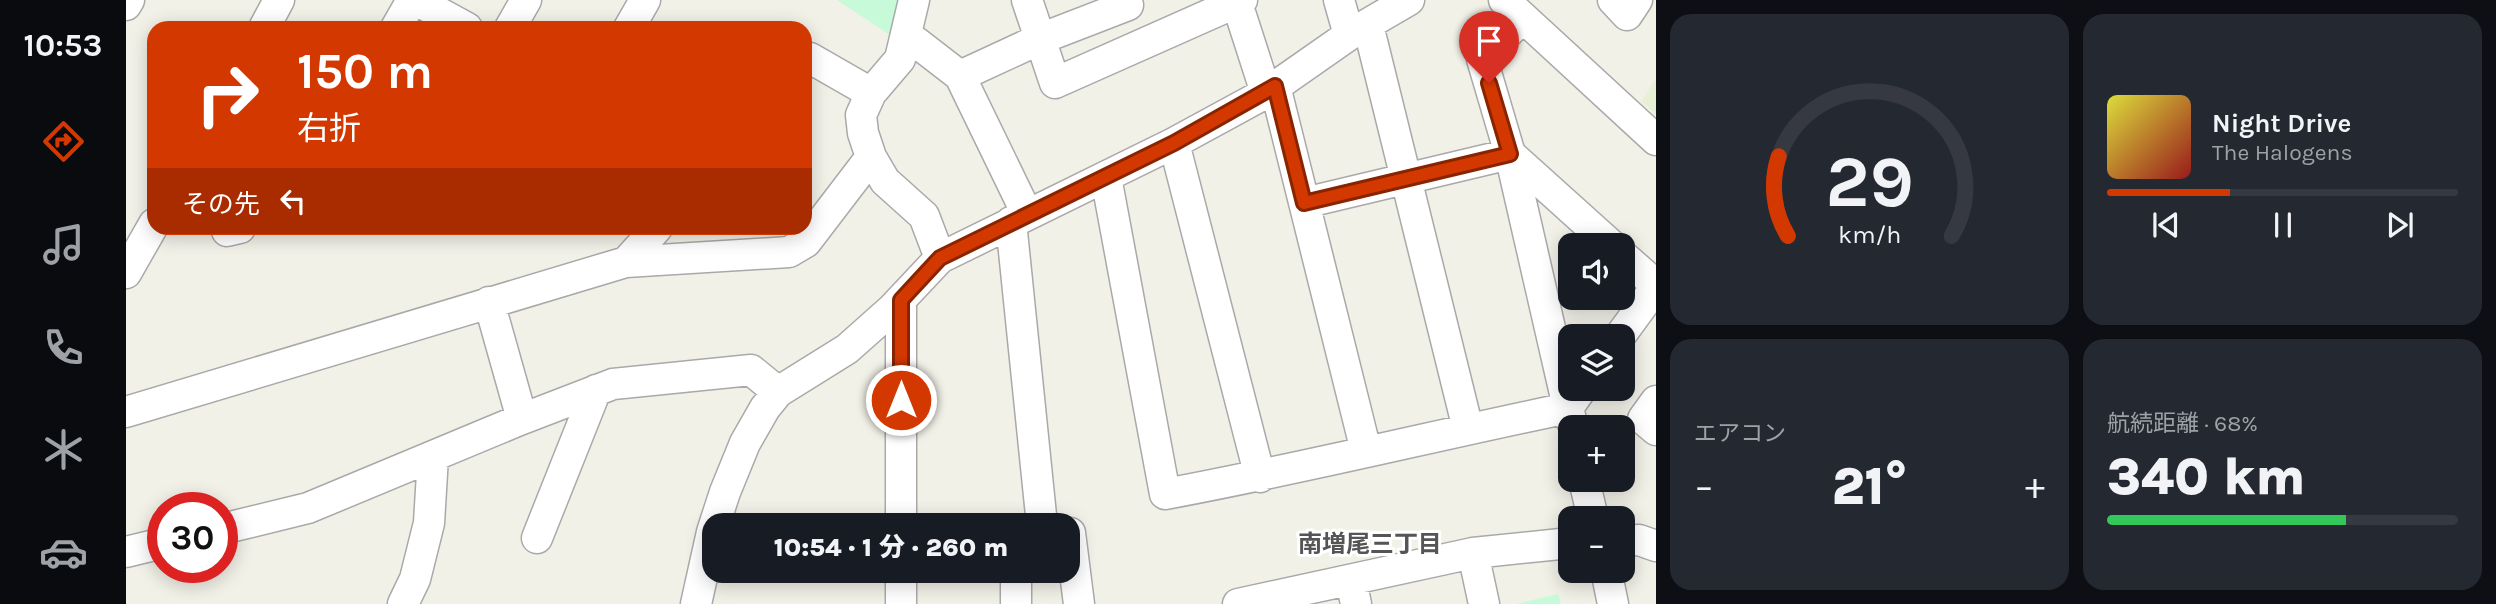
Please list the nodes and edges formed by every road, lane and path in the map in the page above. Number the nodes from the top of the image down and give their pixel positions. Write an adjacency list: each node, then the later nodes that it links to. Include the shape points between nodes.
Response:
1 (129, 0): 14 (street)
2 (279, 0): 16 (street)
3 (414, 0): 17 (street); 18 (street)
4 (526, 0): 19 (street)
5 (646, 0): 20 (street)
6 (914, 0): 22 (street)
7 (1027, 0): 23 (street)
8 (1339, 0): 21 (street)
9 (1409, 0): 21 (street)
10 (1613, 0): 11 (street, via 1627,15)
11 (1637, 0)
12 (1239, 1): 24 (street); 27 (street)
13 (1127, 3): 23 (street); 24 (street)
14 (126, 5)
15 (1513, 9): 29 (street); 31 (street, via 1482,59)
16 (268, 21)
17 (400, 21)
18 (454, 21)
19 (514, 21)
20 (633, 21)
21 (1358, 30): 27 (street); 34 (street)
22 (906, 39): 26 (street); 28 (street, via 900,59)
23 (1040, 39): 24 (street, via 1055,83); 26 (street)
24 (1140, 46)
25 (812, 59): 28 (street)
26 (960, 76): 36 (street)
27 (1270, 90): 30 (street); 35 (street)
28 (871, 93): 32 (street, via 861,115)
29 (1656, 140)
30 (1174, 143): 33 (street); 58 (street)
31 (1510, 154): 34 (street); 37 (street); 51 (street)
32 (871, 157): 38 (street); 41 (street, via 885,181 924,216)
33 (1106, 177): 36 (street); 58 (street, via 1165,494)
34 (1407, 178): 35 (street); 54 (street)
35 (1304, 203): 56 (street)
36 (1019, 218): 41 (street); 60 (street)
37 (1598, 233)
38 (812, 234)
39 (651, 235): 42 (street)
40 (811, 235): 42 (street, via 789,253)
41 (940, 258): 45 (street)
42 (626, 262): 46 (street)
43 (1635, 267): 44 (street)
44 (1656, 286): 47 (street)
45 (901, 300): 49 (street, via 847,349); 59 (street)
46 (489, 302): 52 (street); 53 (street)
47 (1629, 324)
48 (596, 390): 49 (street, via 613,384 751,370); 53 (street); 62 (street)
49 (778, 392): 75 (street, via 744,443 725,492)
50 (1656, 401): 55 (street, via 1643,419)
51 (1574, 408): 54 (street)
52 (126, 412)
53 (522, 418): 57 (street)
54 (1468, 429): 56 (street)
55 (1656, 430)
56 (1366, 451): 58 (street)
57 (433, 457): 61 (street, via 308,508); 74 (street, via 429,523 415,579)
58 (1260, 477)
59 (901, 513)
60 (1041, 513)
61 (238, 525)
62 (537, 538)
63 (1635, 540): 66 (street)
64 (1558, 544): 68 (street)
65 (147, 545): 67 (street)
66 (1656, 546)
67 (127, 548)
68 (1474, 553): 73 (street); 80 (street)
69 (901, 583): 76 (street)
70 (1016, 583): 77 (street)
71 (1076, 583): 78 (street)
72 (1609, 583): 81 (street)
73 (1353, 592): 79 (street)
74 (403, 604)
75 (696, 604)
76 (901, 604)
77 (1016, 604)
78 (1079, 604)
79 (1238, 604)
80 (1485, 604)
81 (1614, 604)

